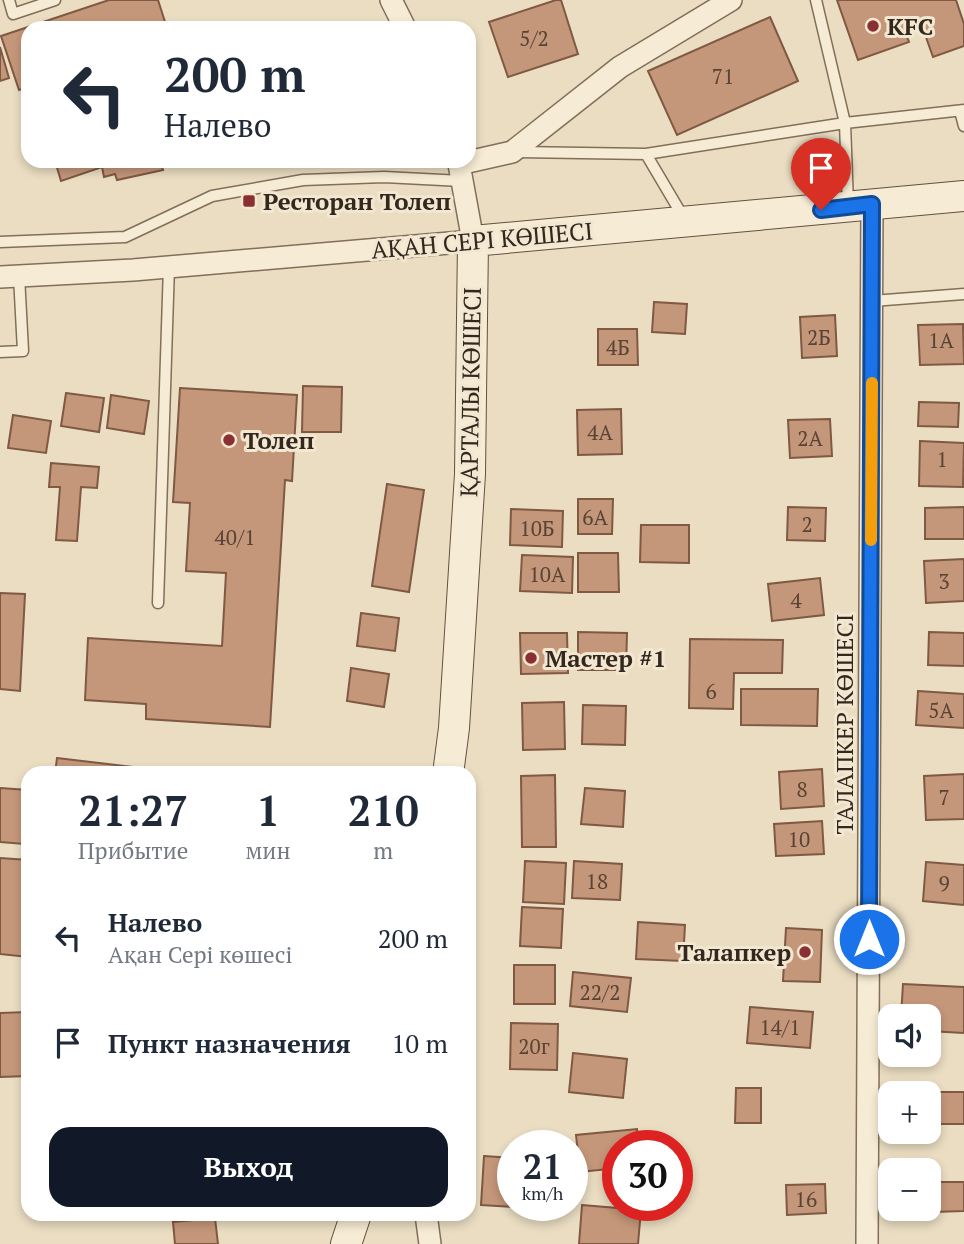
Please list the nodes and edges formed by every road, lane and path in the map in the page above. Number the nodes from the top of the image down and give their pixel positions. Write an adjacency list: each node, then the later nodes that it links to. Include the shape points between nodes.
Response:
1 (9, 0): 2 (lane, via 13,14)
2 (55, 0)
3 (391, 0): 6 (street)
4 (732, 0): 10 (street, via 620,67)
5 (816, 0): 8 (lane)
6 (402, 21)
7 (962, 111): 8 (lane); 9 (lane)
8 (845, 123): 11 (lane); 15 (lane)
9 (964, 126)
10 (512, 152): 11 (lane); 12 (street)
11 (646, 154): 16 (lane)
12 (476, 164)
13 (460, 169): 17 (street, ҚАРТАЛЫ КӨШЕСІ); 18 (lane, via 303,180 212,196 125,237)
14 (964, 196): 15 (street, АҚАН СЕРІ КӨШЕСІ)
15 (860, 206): 16 (street, АҚАН СЕРІ КӨШЕСІ); 22 (street, ТАЛАПКЕР КӨШЕСІ)
16 (686, 222): 17 (street, АҚАН СЕРІ КӨШЕСІ)
17 (473, 241): 19 (street, АҚАН СЕРІ КӨШЕСІ); 25 (street, ҚАРТАЛЫ КӨШЕСІ, via 470,474)
18 (0, 243)
19 (169, 266): 20 (street, АҚАН СЕРІ КӨШЕСІ); 24 (lane)
20 (9, 276): 23 (lane, via 23,351)
21 (964, 294): 22 (lane)
22 (872, 301): 30 (street, ТАЛАПКЕР КӨШЕСІ)
23 (0, 352)
24 (158, 603)
25 (449, 766)
26 (354, 1221): 28 (street)
27 (427, 1221): 29 (street)
28 (346, 1244)
29 (430, 1244)
30 (867, 1244)

